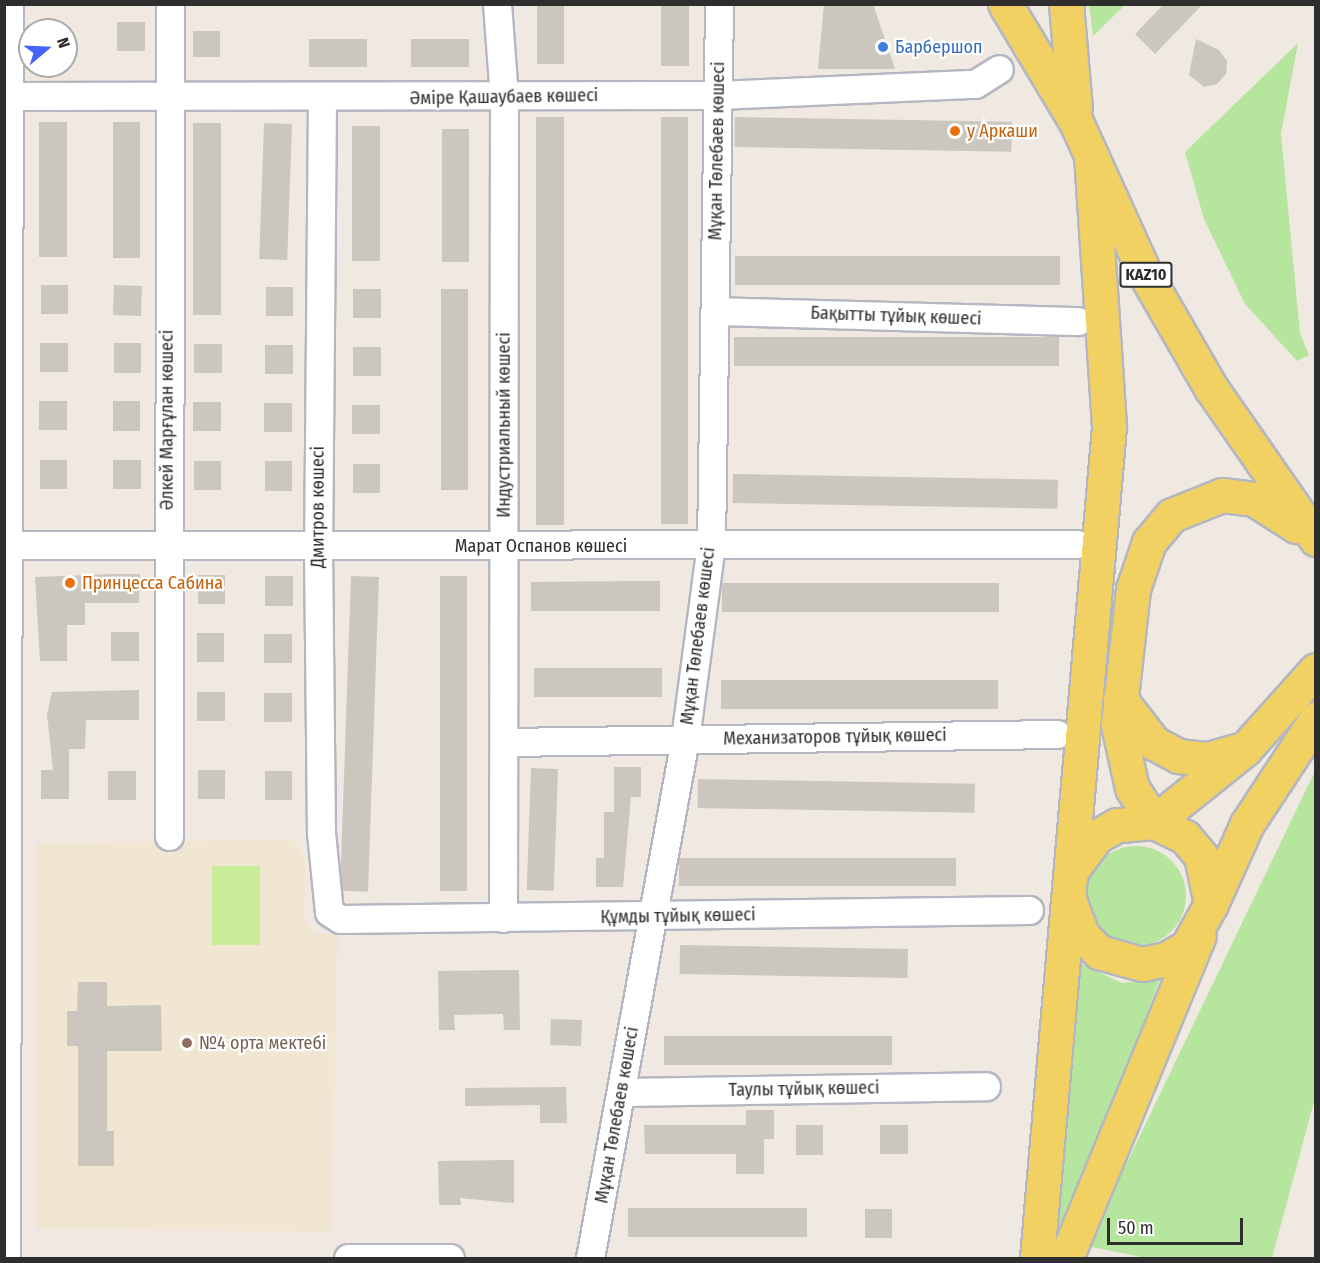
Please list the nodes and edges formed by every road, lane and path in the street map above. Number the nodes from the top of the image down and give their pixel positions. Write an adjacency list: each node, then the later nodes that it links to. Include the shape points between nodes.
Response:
1 (9, 4): 9 (street)
2 (170, 4): 11 (street, Әлкей Марғұлан көшесі)
3 (497, 4): 10 (street, Индустриальный көшесі)
4 (719, 4): 8 (street, Мұқан Төлебаев көшесі)
5 (1005, 4): 13 (main road, KAZ10)
6 (1066, 4): 13 (main road)
7 (999, 69): 8 (street, Әміре Қашаубаев көшесі, via 975,84)
8 (718, 95): 10 (street, Әміре Қашаубаев көшесі); 15 (street, Мұқан Төлебаев көшесі)
9 (7, 96): 11 (street, Әміре Қашаубаев көшесі); 21 (street)
10 (504, 98): 12 (street, Әміре Қашаубаев көшесі); 25 (street, Индустриальный көшесі)
11 (168, 99): 12 (street, Әміре Қашаубаев көшесі); 23 (street, Әлкей Марғұлан көшесі)
12 (322, 99): 24 (street, Дмитров көшесі)
13 (1076, 122): 14 (main road, KAZ10)
14 (1091, 157): 17 (main road, KAZ10, via 1144,272); 36 (main road, via 1109,426)
15 (715, 311): 16 (street, Бақытты тұйық көшесі); 22 (street, Мұқан Төлебаев көшесі)
16 (1078, 321)
17 (1211, 388): 18 (main road, KAZ10); 19 (main road, KAZ10)
18 (1316, 501)
19 (1314, 538): 27 (main road, via 1241,495 1206,499 1172,515 1149,542 1133,589)
20 (1077, 544): 22 (street, Марат Оспанов көшесі)
21 (7, 545): 23 (street, Марат Оспанов көшесі); 32 (street)
22 (711, 545): 25 (street, Марат Оспанов көшесі); 30 (street, Мұқан Төлебаев көшесі)
23 (166, 546): 24 (street, Марат Оспанов көшесі); 35 (street, Әлкей Марғұлан көшесі)
24 (318, 547): 25 (street, Марат Оспанов көшесі); 38 (street, Дмитров көшесі, via 321,832)
25 (504, 547): 31 (street, Индустриальный көшесі)
26 (1316, 670): 33 (main road)
27 (1120, 699): 33 (main road, via 1154,743 1178,756 1208,759); 34 (main road, via 1121,754 1132,788)
28 (1316, 719): 39 (main road, via 1247,824)
29 (1057, 734): 30 (street, Механизаторов тұйық көшесі)
30 (685, 739): 31 (street, Механизаторов тұйық көшесі); 40 (street, Мұқан Төлебаев көшесі)
31 (505, 742): 41 (street, Индустриальный көшесі)
32 (7, 743): 42 (street)
33 (1245, 749): 34 (main road)
34 (1154, 822): 36 (main road, via 1117,825 1097,836); 39 (main road, via 1185,837 1201,856)
35 (169, 836)
36 (1069, 883): 39 (main road, via 1083,936 1120,962 1166,959 1187,947); 50 (main road)
37 (1029, 910): 40 (street, Құмды тұйық көшесі)
38 (329, 912): 41 (street, Құмды тұйық көшесі, via 340,919)
39 (1207, 916): 51 (main road)
40 (652, 917): 41 (street, Құмды тұйық көшесі); 45 (street, Мұқан Төлебаев көшесі)
41 (502, 918)
42 (5, 921): 44 (street)
43 (986, 1086): 45 (street, Таулы тұйық көшесі)
44 (5, 1091): 46 (street)
45 (622, 1092): 49 (street, Мұқан Төлебаев көшесі)
46 (6, 1258)
47 (348, 1258): 48 (street)
48 (450, 1258)
49 (590, 1258)
50 (1037, 1258)
51 (1066, 1258)

